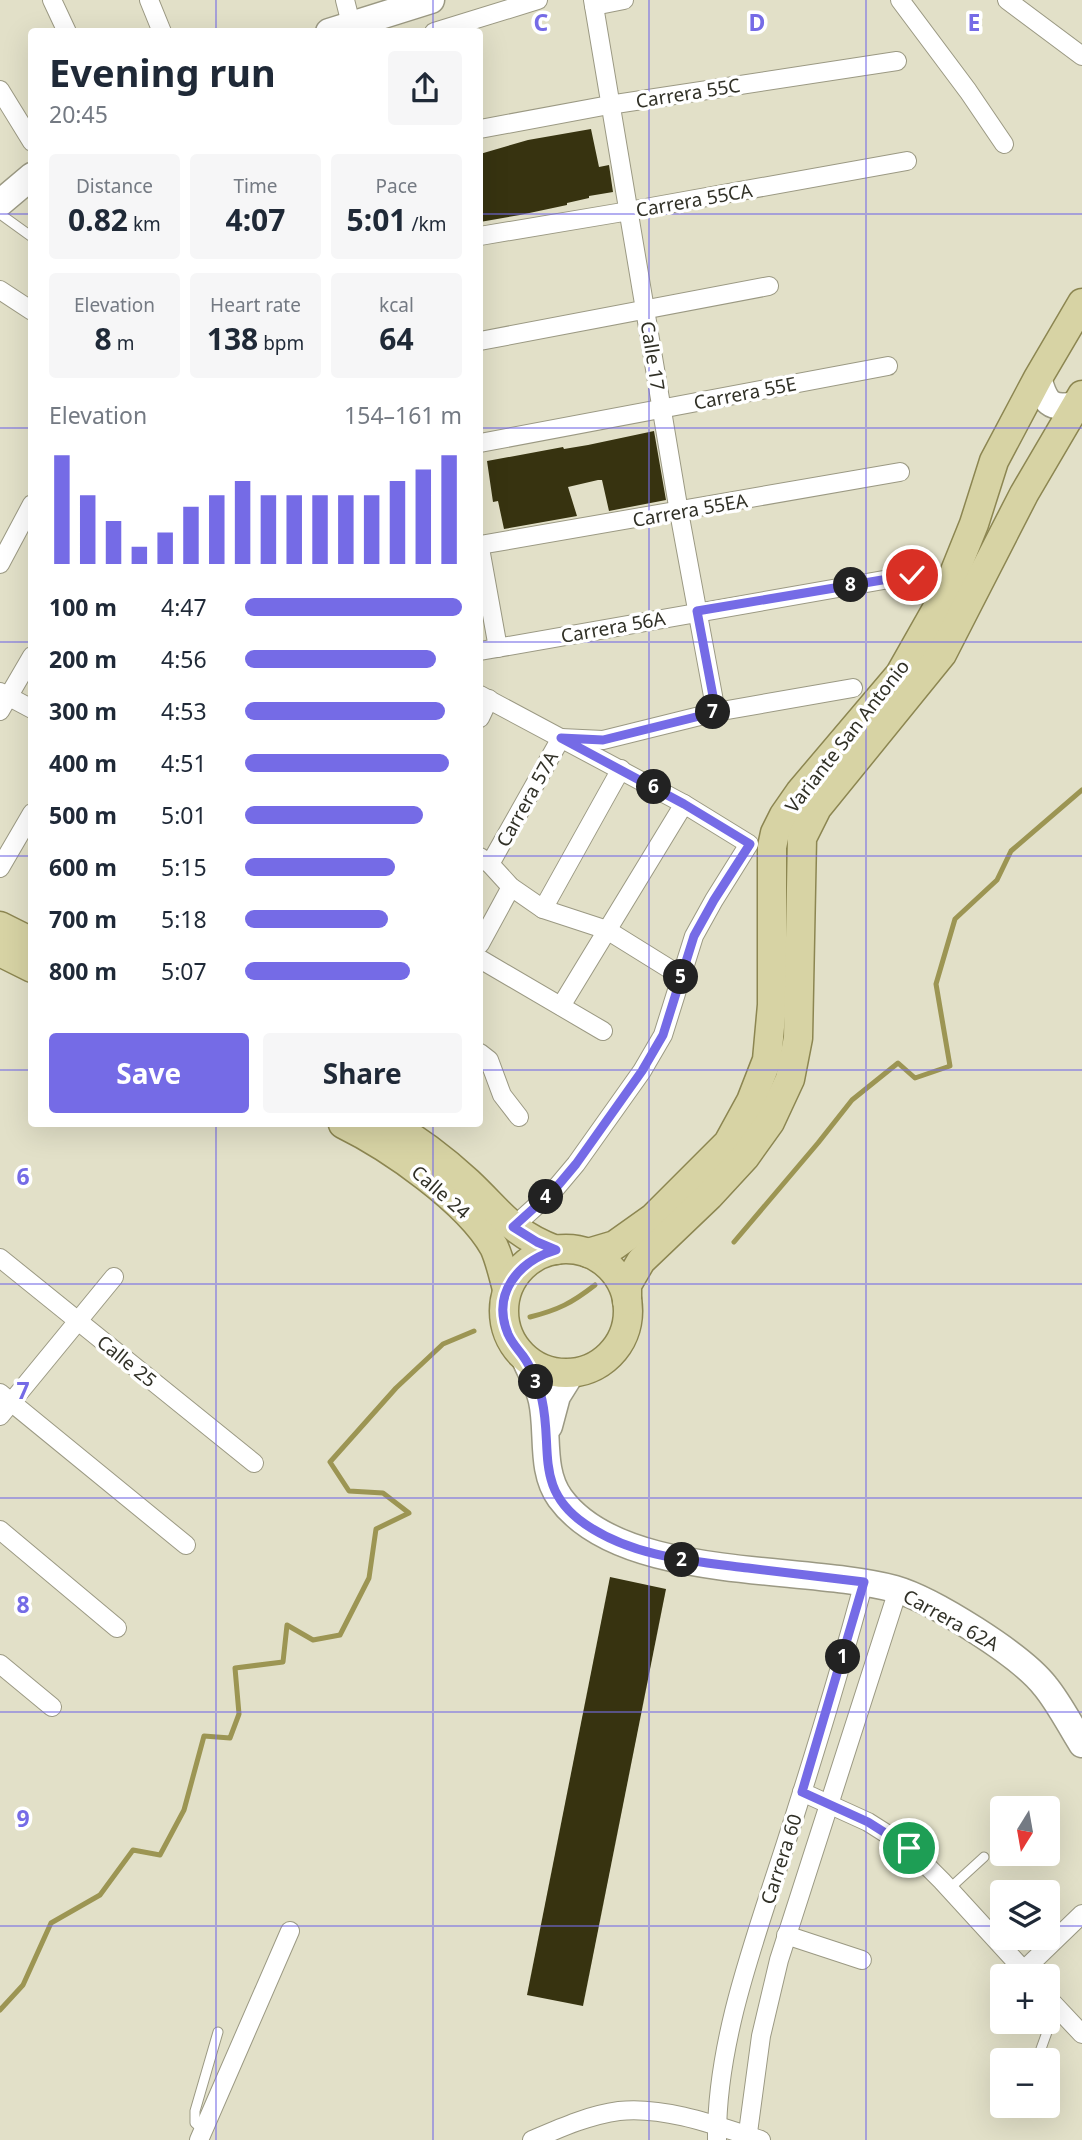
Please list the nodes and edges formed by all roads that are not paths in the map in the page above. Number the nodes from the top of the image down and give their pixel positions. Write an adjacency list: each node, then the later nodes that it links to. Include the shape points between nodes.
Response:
1 (52, 0): 11 (street)
2 (149, 0): 12 (street)
3 (431, 0): 10 (street)
4 (538, 0): 13 (street)
5 (624, 0): 8 (street)
6 (900, 0): 20 (street)
7 (1007, 0): 14 (street)
8 (593, 3): 17 (street, Calle 17)
9 (342, 19): 10 (street)
10 (396, 22)
11 (65, 28)
12 (160, 28)
13 (447, 28)
14 (1082, 57)
15 (897, 61): 17 (street, Carrera 55C)
16 (0, 90): 19 (street)
17 (609, 105): 18 (street, Carrera 55C); 24 (street, Calle 17)
18 (483, 128)
19 (28, 136)
20 (1004, 144)
21 (907, 161): 24 (street, Carrera 55CA)
22 (28, 179): 23 (street)
23 (1, 203): 25 (lane)
24 (629, 212): 26 (street, Carrera 55CA); 31 (street, Calle 17)
25 (28, 231)
26 (483, 236)
27 (769, 286): 31 (street)
28 (0, 290): 30 (street)
29 (1082, 303): 34 (main road, Variante San Antonio)
30 (28, 308)
31 (646, 309): 32 (street); 36 (street, Calle 17)
32 (483, 340)
33 (888, 366): 36 (street, Carrera 55E)
34 (1038, 377): 35 (street, via 1044,398 1052,404 1061,408); 78 (main road, Variante San Antonio, via 994,461 947,591 900,674 800,792 775,833 767,1060 751,1101 728,1143 653,1218 615,1245)
35 (1079, 400): 82 (main road, Variante San Antonio, via 1024,494 942,654 817,808 802,838 798,1038 790,1079 770,1122 745,1157 641,1261 627,1285)
36 (661, 409): 37 (street, Carrera 55E); 40 (street, Calle 17)
37 (483, 442)
38 (900, 472): 40 (street, Carrera 55EA)
39 (28, 512): 42 (street)
40 (679, 512): 41 (street, Carrera 55EA); 45 (street, Calle 17)
41 (483, 546)
42 (0, 564)
43 (912, 575): 45 (street, Carrera 56A)
44 (483, 581): 46 (street)
45 (697, 611): 46 (street, Carrera 56A); 52 (street, Calle 17)
46 (489, 649)
47 (28, 662): 50 (street)
48 (853, 688): 52 (street, Carrera 57A)
49 (484, 697): 53 (street)
50 (3, 700): 51 (street)
51 (28, 708)
52 (716, 712): 53 (street, Carrera 57A, via 603,740)
53 (561, 738): 54 (street); 58 (street, Carrera 57A)
54 (621, 769): 55 (street); 61 (street)
55 (684, 804): 63 (street); 69 (street, via 750,844 694,936)
56 (28, 817): 57 (street)
57 (7, 841): 59 (street)
58 (485, 861): 60 (street)
59 (0, 868)
60 (511, 887): 61 (street); 64 (street)
61 (543, 909): 63 (street)
62 (0, 926): 65 (main road)
63 (607, 930): 69 (street); 70 (street)
64 (483, 938)
65 (28, 940)
66 (0, 953): 68 (main road)
67 (483, 961): 70 (street)
68 (28, 966)
69 (681, 976): 76 (street, via 663,1035 642,1071 576,1164)
70 (561, 1006): 71 (street)
71 (603, 1031)
72 (483, 1055): 73 (street, via 502,1095)
73 (519, 1117)
74 (348, 1127): 81 (main road, Calle 24, via 428,1178 480,1228 495,1249)
75 (394, 1127): 76 (main road, Calle 24, via 438,1156)
76 (513, 1227): 77 (main road, Calle 24)
77 (556, 1250): 78 (main road, Variante San Antonio); 81 (main road, Variante San Antonio, via 526,1263)
78 (589, 1253): 82 (main road, via 614,1272)
79 (0, 1258): 83 (street, Calle 25)
80 (114, 1278): 83 (street)
81 (507, 1289): 84 (main road, via 504,1318 510,1339)
82 (627, 1301): 85 (main road, Variante San Antonio, via 626,1325 615,1348 597,1365)
83 (77, 1321): 86 (street); 88 (street, Calle 25)
84 (524, 1357): 85 (main road, via 547,1370); 87 (street, Carrera 62A, via 542,1400)
85 (572, 1373): 87 (street, Carrera 62A, via 557,1396)
86 (4, 1403): 90 (street)
87 (545, 1442): 91 (street, Carrera 62A, via 548,1475 558,1496 585,1524 620,1543 674,1559)
88 (254, 1463)
89 (0, 1530): 93 (street)
90 (186, 1545)
91 (864, 1582): 92 (street, Carrera 62A); 97 (street, Carrera 60)
92 (898, 1590): 96 (street, Carrera 62A, via 968,1625 1011,1654 1045,1685); 98 (street, Carrera 60)
93 (117, 1628)
94 (0, 1664): 95 (street)
95 (52, 1707)
96 (1082, 1744)
97 (802, 1792): 98 (street); 110 (street, Carrera 60, via 740,1986)
98 (829, 1802): 100 (street, via 909,1848); 103 (street, Carrera 60)
99 (984, 1857): 100 (lane)
100 (949, 1889): 105 (street)
101 (1082, 1914): 106 (street)
102 (290, 1931): 111 (street)
103 (786, 1935): 104 (street); 112 (street, Carrera 60, via 761,2036)
104 (862, 1960)
105 (1018, 1964)
106 (1035, 1964)
107 (1060, 2012): 109 (street)
108 (218, 2032): 111 (lane, via 195,2112)
109 (1082, 2035)
110 (717, 2132): 112 (street); 113 (street, via 666,2113 620,2111 576,2121)
111 (201, 2136)
112 (752, 2139)
113 (532, 2140)

